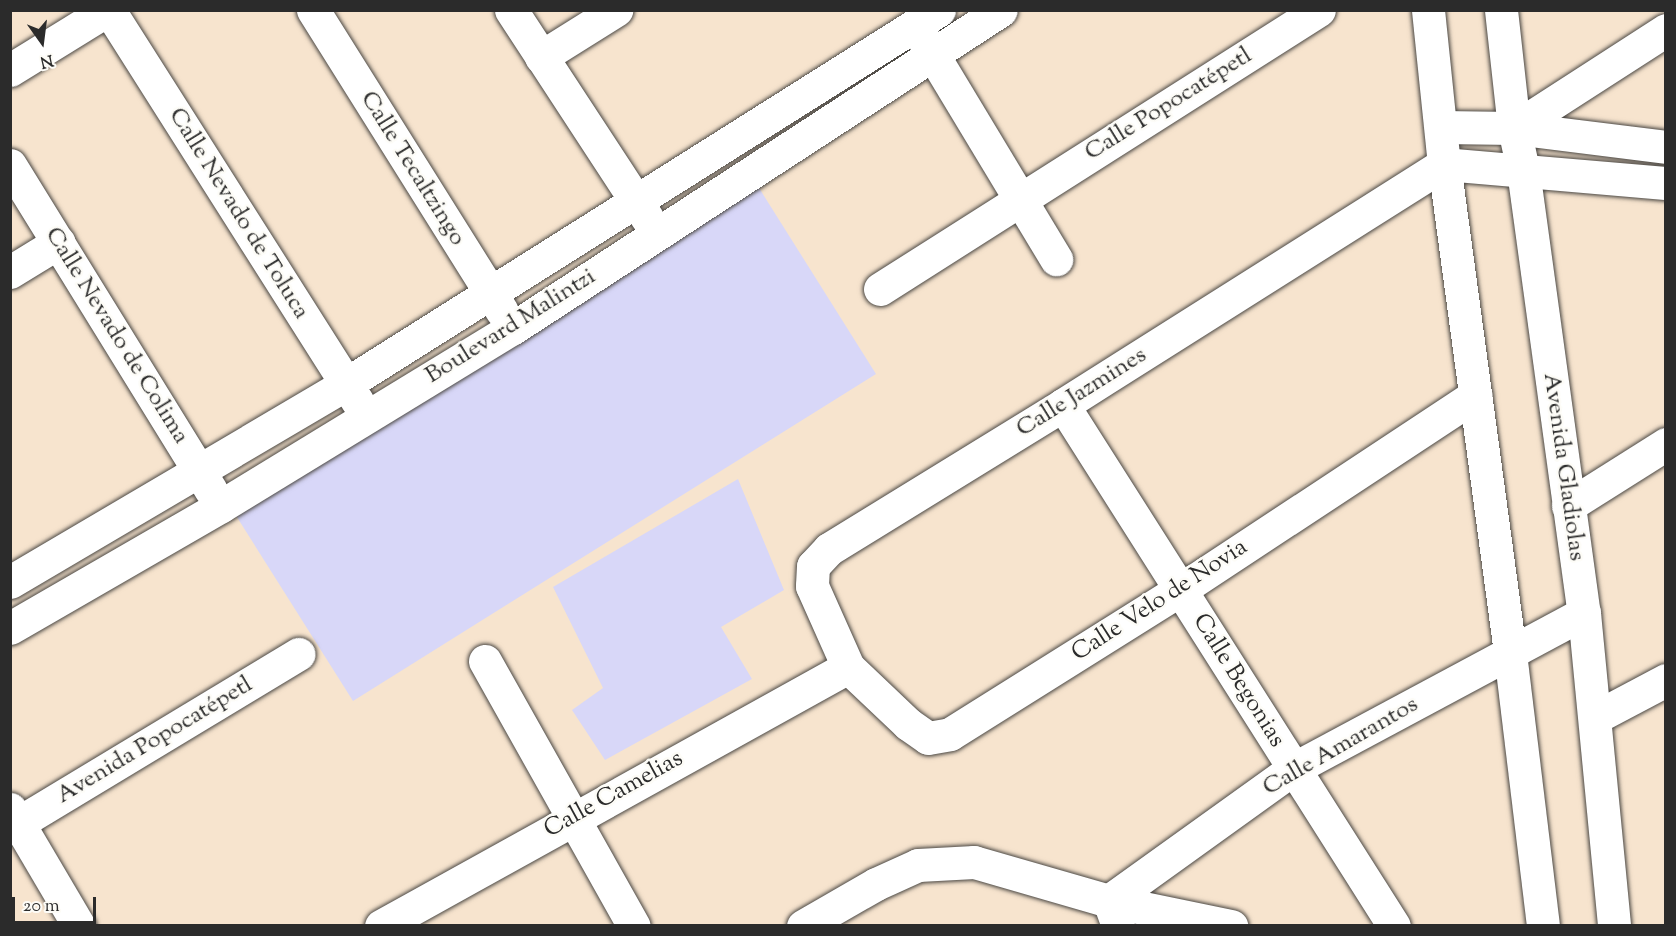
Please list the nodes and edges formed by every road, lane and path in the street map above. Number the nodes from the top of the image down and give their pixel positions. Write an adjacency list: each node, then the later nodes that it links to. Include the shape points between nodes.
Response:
1 (108, 10): 13 (street); 30 (street, Calle Nevado de Toluca)
2 (313, 10): 28 (street, Calle Tecaltzingo)
3 (511, 10): 12 (street)
4 (616, 10): 12 (street)
5 (1001, 10): 11 (street, Boulevard Malintzi)
6 (1319, 10): 21 (street, Calle Popocatépetl)
7 (1428, 10): 14 (street)
8 (1501, 10): 15 (street, Avenida Gladiolas)
9 (920, 15): 11 (street); 22 (street, Boulevard Malintzi)
10 (1665, 30): 15 (street)
11 (932, 53): 21 (street); 23 (street, Boulevard Malintzi)
12 (541, 57): 22 (street)
13 (10, 70)
14 (1441, 127): 15 (street); 17 (street)
15 (1514, 128): 16 (street); 19 (street, Avenida Gladiolas)
16 (1665, 147)
17 (1444, 164): 19 (street); 31 (street); 32 (street, Calle Jazmines)
18 (10, 165): 24 (street, Calle Nevado de Colima)
19 (1523, 170): 20 (street); 37 (street, Avenida Gladiolas)
20 (1665, 183)
21 (1019, 199): 25 (street); 27 (street, Calle Popocatépetl)
22 (635, 200): 23 (street); 28 (street, Boulevard Malintzi)
23 (658, 234): 29 (street, Boulevard Malintzi)
24 (58, 242): 26 (street); 35 (street, Calle Nevado de Colima)
25 (1056, 259)
26 (10, 272)
27 (880, 289)
28 (490, 293): 29 (street, Calle Tecaltzingo); 30 (street, Boulevard Malintzi)
29 (513, 328): 33 (street, Boulevard Malintzi)
30 (346, 384): 33 (street, Calle Nevado de Toluca); 35 (street, Boulevard Malintzi)
31 (1476, 395): 39 (street, Calle Velo de Novia); 42 (street)
32 (1063, 405): 39 (street, Calle Begonias); 45 (street, Calle Jazmines, via 829,549 813,566 812,586)
33 (368, 416): 36 (street, Boulevard Malintzi)
34 (1665, 444): 37 (street)
35 (198, 470): 36 (street, Calle Nevado de Colima); 38 (street, Boulevard Malintzi)
36 (221, 506): 41 (street, Boulevard Malintzi)
37 (1568, 506): 40 (street, Avenida Gladiolas)
38 (10, 582)
39 (1180, 590): 45 (street, Calle Velo de Novia, via 950,734 928,738); 48 (street, Calle Begonias)
40 (1584, 614): 42 (street, Calle Amarantos); 47 (street, Avenida Gladiolas)
41 (10, 628)
42 (1510, 653): 48 (street, Calle Amarantos); 58 (street)
43 (299, 654): 50 (street, Avenida Popocatépetl)
44 (485, 661): 49 (street)
45 (848, 667): 49 (street, Calle Camelias)
46 (1665, 680): 47 (street)
47 (1596, 717): 59 (street, Avenida Gladiolas)
48 (1293, 769): 51 (street, Calle Amarantos); 57 (street, Calle Begonias)
49 (574, 817): 53 (street, Calle Camelias); 54 (street)
50 (13, 820): 52 (street)
51 (1114, 913): 55 (street, via 974,862 918,865); 56 (street)
52 (79, 926)
53 (381, 926)
54 (634, 926)
55 (803, 926)
56 (1231, 926)
57 (1394, 926)
58 (1543, 926)
59 (1614, 926)

